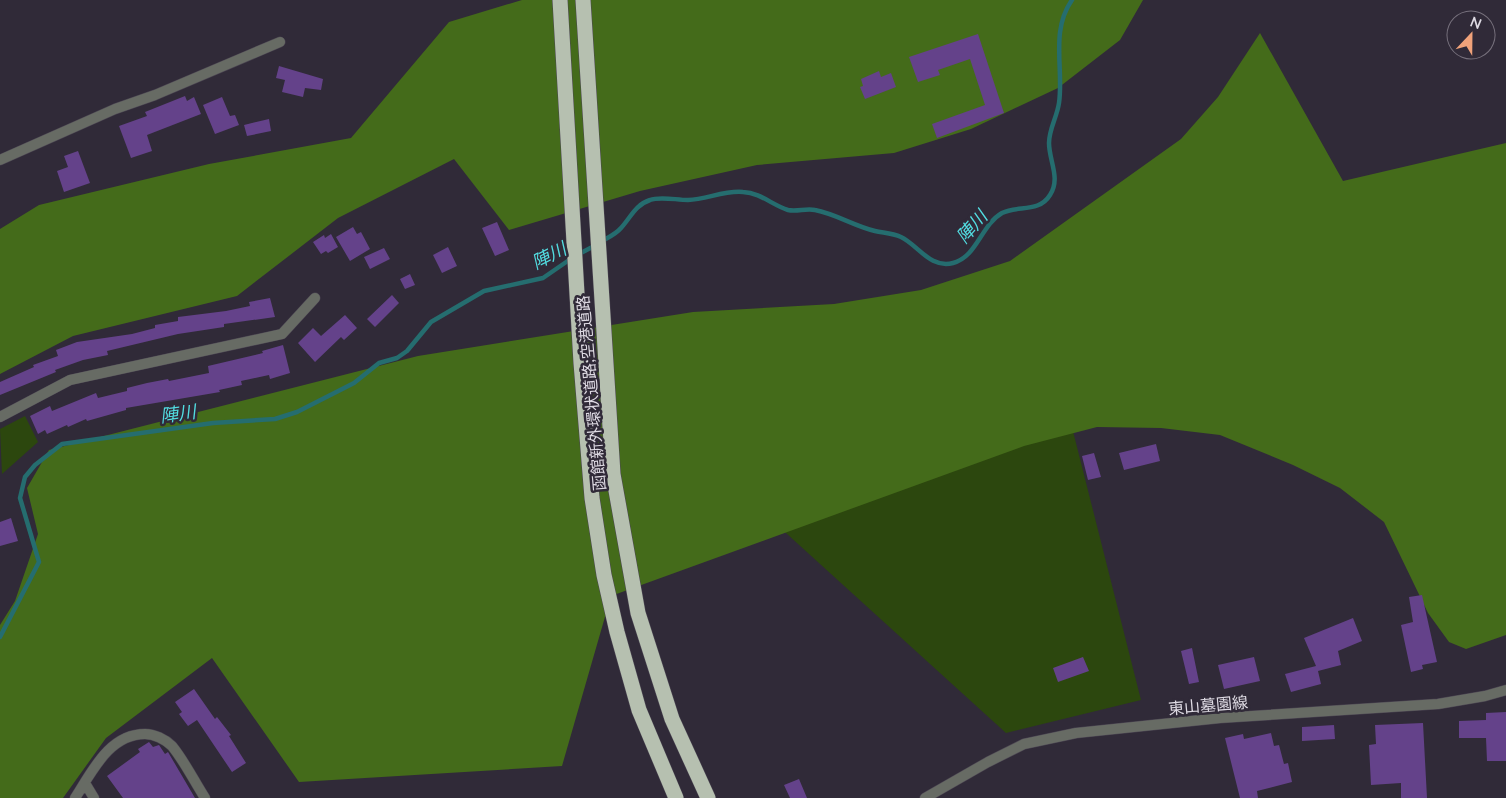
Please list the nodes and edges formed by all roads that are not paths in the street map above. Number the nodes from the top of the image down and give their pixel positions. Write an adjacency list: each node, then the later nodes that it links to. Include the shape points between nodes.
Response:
1 (560, 0): 12 (highway, 函館新外環状道路;空港道路, via 592,498 604,575 639,710)
2 (583, 0): 13 (highway, 函館新外環状道路;空港道路, via 613,474 638,613 672,719)
3 (280, 42): 4 (street, via 114,109)
4 (0, 160)
5 (316, 298): 6 (street, via 282,334 70,380)
6 (0, 417)
7 (1506, 690): 14 (street, 東山墓園線, via 1438,704 1220,718 1076,732 1024,744)
8 (85, 783): 9 (street); 10 (street); 11 (street, via 119,740 130,735 150,734 171,745)
9 (75, 798)
10 (94, 798)
11 (205, 798)
12 (676, 798)
13 (708, 798)
14 (925, 798)

